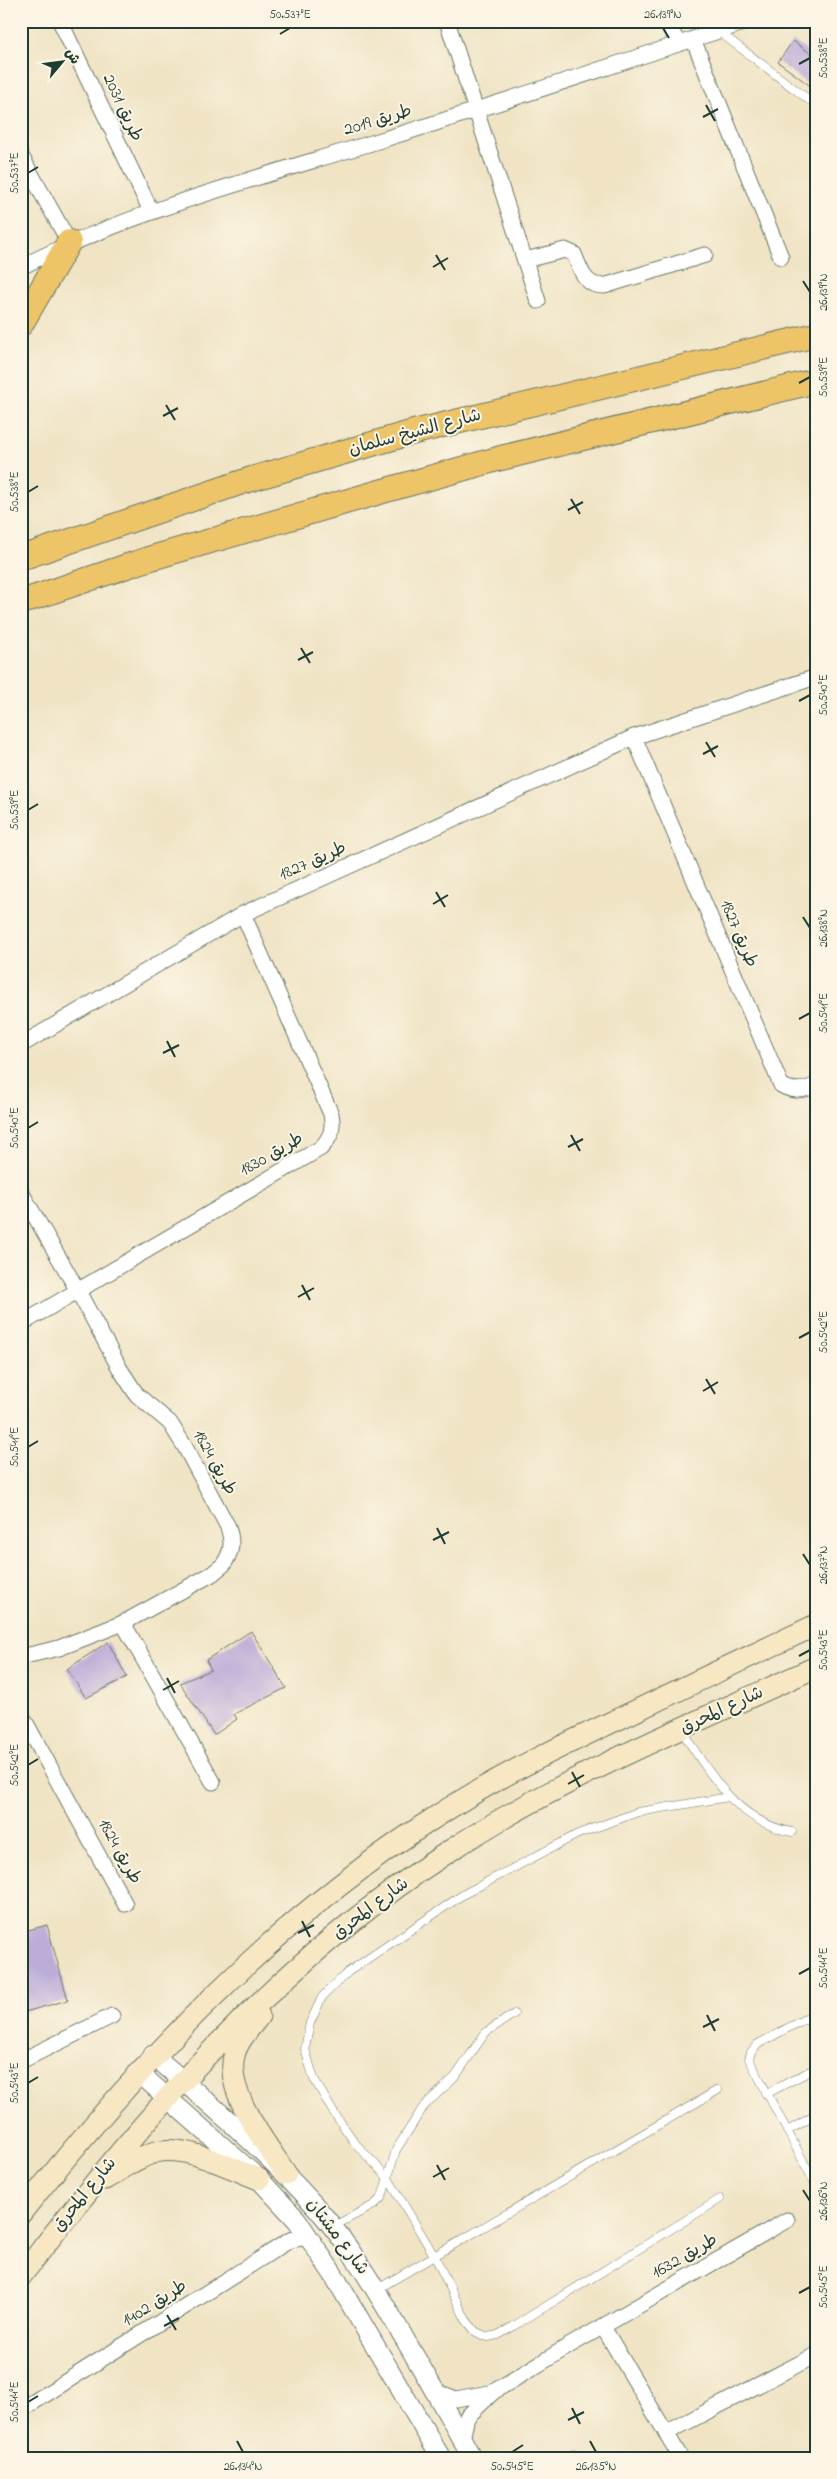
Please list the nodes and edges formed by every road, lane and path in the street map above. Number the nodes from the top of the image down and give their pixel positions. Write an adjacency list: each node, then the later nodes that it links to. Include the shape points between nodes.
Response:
1 (60, 21): 11 (street, طريق 2031)
2 (447, 21): 9 (street)
3 (666, 21): 7 (street)
4 (750, 21): 5 (street, طريق 2019)
5 (718, 31): 6 (street, طريق 2019); 8 (lane, via 809,100)
6 (693, 39): 7 (street, طريق 2019); 14 (street)
7 (678, 43): 9 (street, طريق 2019)
8 (816, 101)
9 (476, 111): 11 (street, طريق 2019); 15 (street)
10 (21, 156): 12 (street)
11 (151, 211): 12 (street, طريق 2019)
12 (70, 242): 16 (street, طريق 2019); 18 (main road)
13 (705, 255): 15 (street, via 604,286 593,286 585,280 574,254 565,250)
14 (780, 257)
15 (525, 260): 17 (street)
16 (21, 267)
17 (538, 301)
18 (21, 324)
19 (816, 335): 21 (main road, شارع الشيخ سلمان, via 410,433 248,480)
20 (816, 381): 22 (main road, via 383,490 148,560)
21 (21, 558)
22 (21, 602)
23 (816, 677): 24 (street, طريق 1827)
24 (634, 738): 25 (street, طريق 1827); 27 (street, طريق 1827, via 782,1084 788,1090)
25 (243, 914): 26 (street, طريق 1827); 29 (street, طريق 1830, via 331,1114 334,1126 331,1137 321,1148)
26 (21, 1045)
27 (816, 1086)
28 (21, 1192): 29 (street, طريق 1824)
29 (78, 1290): 30 (street, طريق 1830); 31 (street, طريق 1824, via 137,1396 170,1423 185,1447 232,1540 230,1554 223,1566)
30 (21, 1324)
31 (123, 1624): 33 (street, طريق 1824, via 67,1645); 37 (street)
32 (816, 1625): 45 (main road, via 566,1744 435,1817 359,1869 286,1927)
33 (21, 1657)
34 (816, 1667): 36 (main road, شارع المحرق)
35 (21, 1714): 40 (street, طريق 1824)
36 (681, 1730): 38 (lane); 41 (main road, شارع المحرق, via 583,1776 450,1850)
37 (213, 1782)
38 (729, 1797): 39 (lane, via 762,1824); 56 (lane, via 638,1812 578,1834 464,1894 348,1972 322,1997 310,2023 305,2049 314,2079 355,2143)
39 (792, 1832)
40 (125, 1904)
41 (288, 1976): 49 (main road, شارع المحرق); 55 (main road, via 240,2042 232,2069 239,2099)
42 (816, 2013): 51 (lane, via 758,2044 751,2052 749,2059)
43 (514, 2014): 56 (lane, via 486,2032 455,2077 424,2106 396,2150)
44 (112, 2016): 46 (street)
45 (153, 2055): 48 (main road); 49 (street, شارع مشتان)
46 (21, 2061)
47 (816, 2068): 51 (lane)
48 (138, 2072): 52 (street, شارع مشتان); 61 (main road)
49 (182, 2080): 52 (main road, شارع المحرق); 55 (street, شارع مشتان)
50 (718, 2090): 65 (lane)
51 (766, 2094): 54 (lane)
52 (167, 2096): 57 (street, شارع مشتان); 59 (main road, شارع المحرق)
53 (816, 2115): 54 (lane)
54 (787, 2131): 58 (lane)
55 (286, 2174): 63 (street, شارع مشتان)
56 (388, 2178): 63 (lane, via 382,2197 374,2205); 65 (lane)
57 (259, 2179): 59 (main road, via 198,2156 158,2151 138,2158); 64 (street, شارع مشتان)
58 (816, 2185)
59 (86, 2191): 68 (main road, شارع المحرق)
60 (720, 2199): 65 (lane, via 498,2335 488,2337 476,2332 466,2320)
61 (21, 2213)
62 (787, 2220): 70 (street, طريق 1632)
63 (332, 2227): 66 (street, شارع مشتان)
64 (311, 2240): 67 (street, شارع مشتان); 74 (street, طريق 1402, via 290,2240)
65 (435, 2257): 69 (lane)
66 (360, 2266): 67 (street, via 347,2276); 69 (street, شارع مشتان)
67 (333, 2274): 77 (street, شارع مشتان)
68 (21, 2276)
69 (376, 2290): 72 (street, شارع مشتان)
70 (602, 2327): 73 (street, طريق 1632); 75 (street)
71 (816, 2355): 75 (street)
72 (435, 2391): 73 (street, طريق 1632, via 456,2398); 76 (street, شارع مشتان)
73 (493, 2392): 76 (street, طريق 1632, via 467,2417)
74 (21, 2410)
75 (666, 2433): 79 (street)
76 (462, 2439): 78 (street, شارع مشتان)
77 (441, 2458)
78 (472, 2458)
79 (681, 2458)

